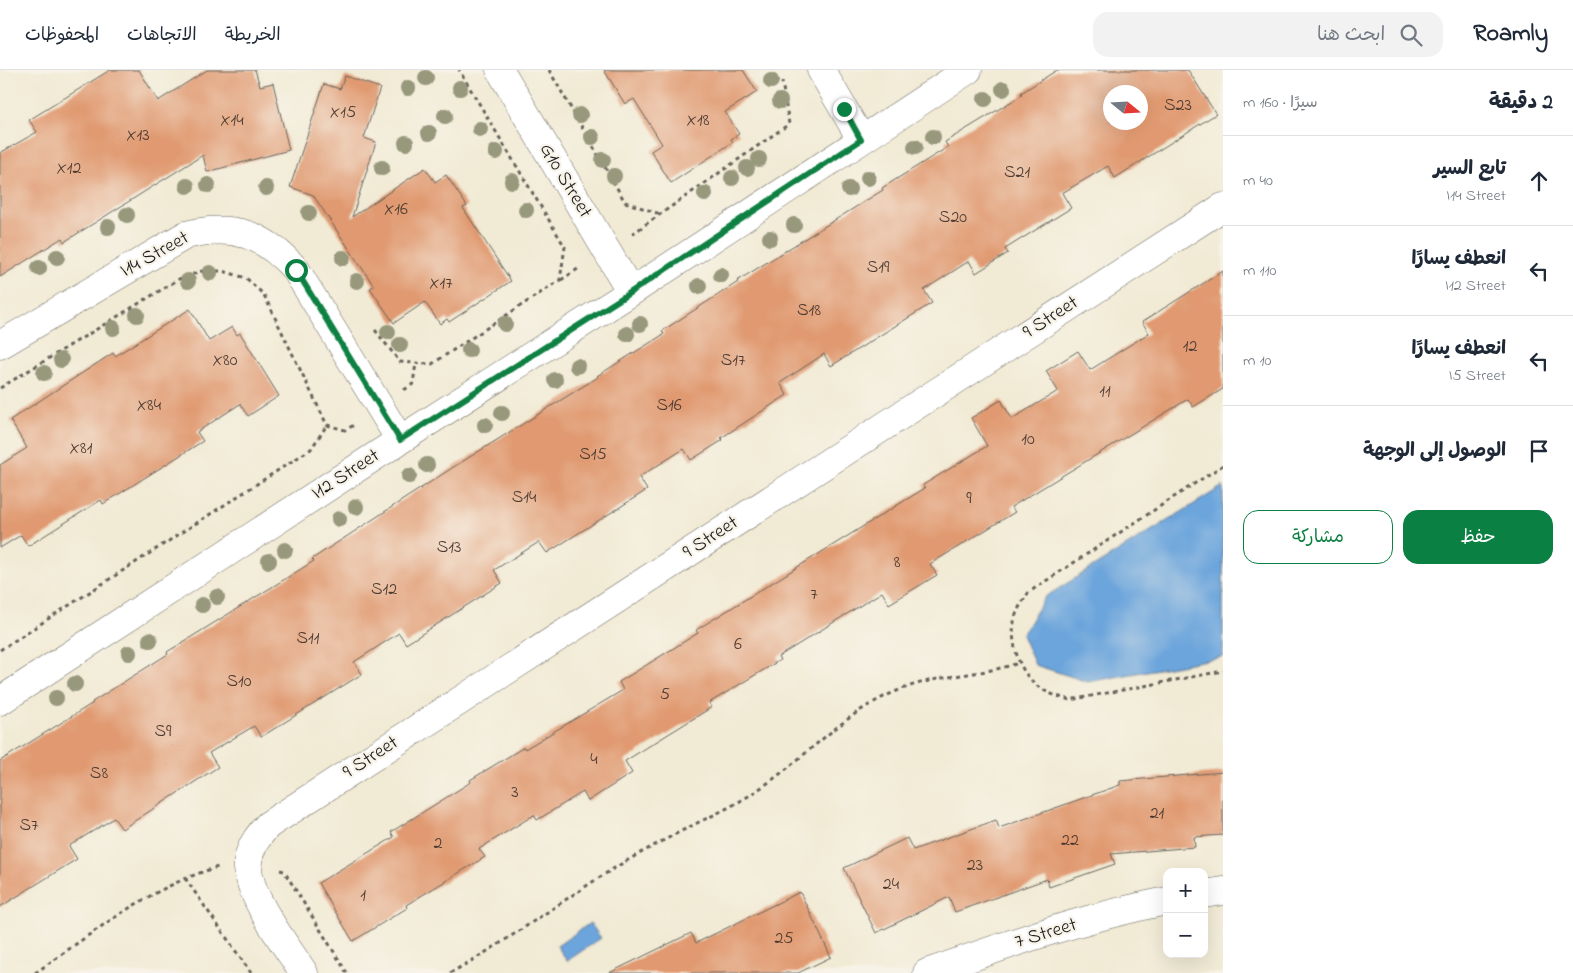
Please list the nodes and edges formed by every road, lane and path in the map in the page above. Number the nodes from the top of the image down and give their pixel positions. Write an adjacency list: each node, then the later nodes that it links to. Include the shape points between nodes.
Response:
1 (459, 70): 11 (path, via 564,246)
2 (500, 70): 10 (street, G10 Street)
3 (549, 70): 9 (path, via 625,202)
4 (820, 70): 7 (street)
5 (968, 70): 7 (street, I12 Street)
6 (782, 82): 9 (path, via 789,124)
7 (861, 140): 12 (street, I12 Street)
8 (1223, 207): 25 (street, 9 Street, via 268,825 255,840)
9 (660, 214): 10 (path)
10 (607, 251): 11 (path); 12 (street, G10 Street)
11 (560, 280): 15 (path, via 432,364)
12 (631, 292): 19 (street, I12 Street)
13 (375, 330): 15 (path, via 400,362)
14 (0, 345): 17 (street, I14 Street, via 186,235 226,230 266,242 296,270)
15 (416, 363): 17 (path, via 413,384)
16 (0, 388): 18 (path, via 179,279 202,271 223,271 246,278 264,295)
17 (381, 408): 18 (path, via 345,430); 19 (street, I14 Street)
18 (327, 425): 21 (path, via 311,448)
19 (400, 440): 24 (street, I12 Street)
20 (1223, 465): 22 (path, via 1029,592 1016,614 1013,639)
21 (0, 650)
22 (1019, 663): 23 (path, via 1031,681 1049,694 1070,700); 34 (path, via 988,672 918,683 877,700 858,711 758,791 612,870)
23 (1223, 671)
24 (0, 701)
25 (248, 861): 26 (path, via 216,867); 32 (street, 9 Street, via 250,882 257,900); 33 (path, via 284,871)
26 (185, 878): 30 (path, via 133,905); 31 (path)
27 (1223, 891): 28 (street)
28 (1208, 893)
29 (1163, 903): 35 (street, 7 Street, via 1074,924)
30 (35, 973)
31 (251, 973)
32 (304, 973)
33 (347, 973)
34 (450, 973)
35 (927, 973)

